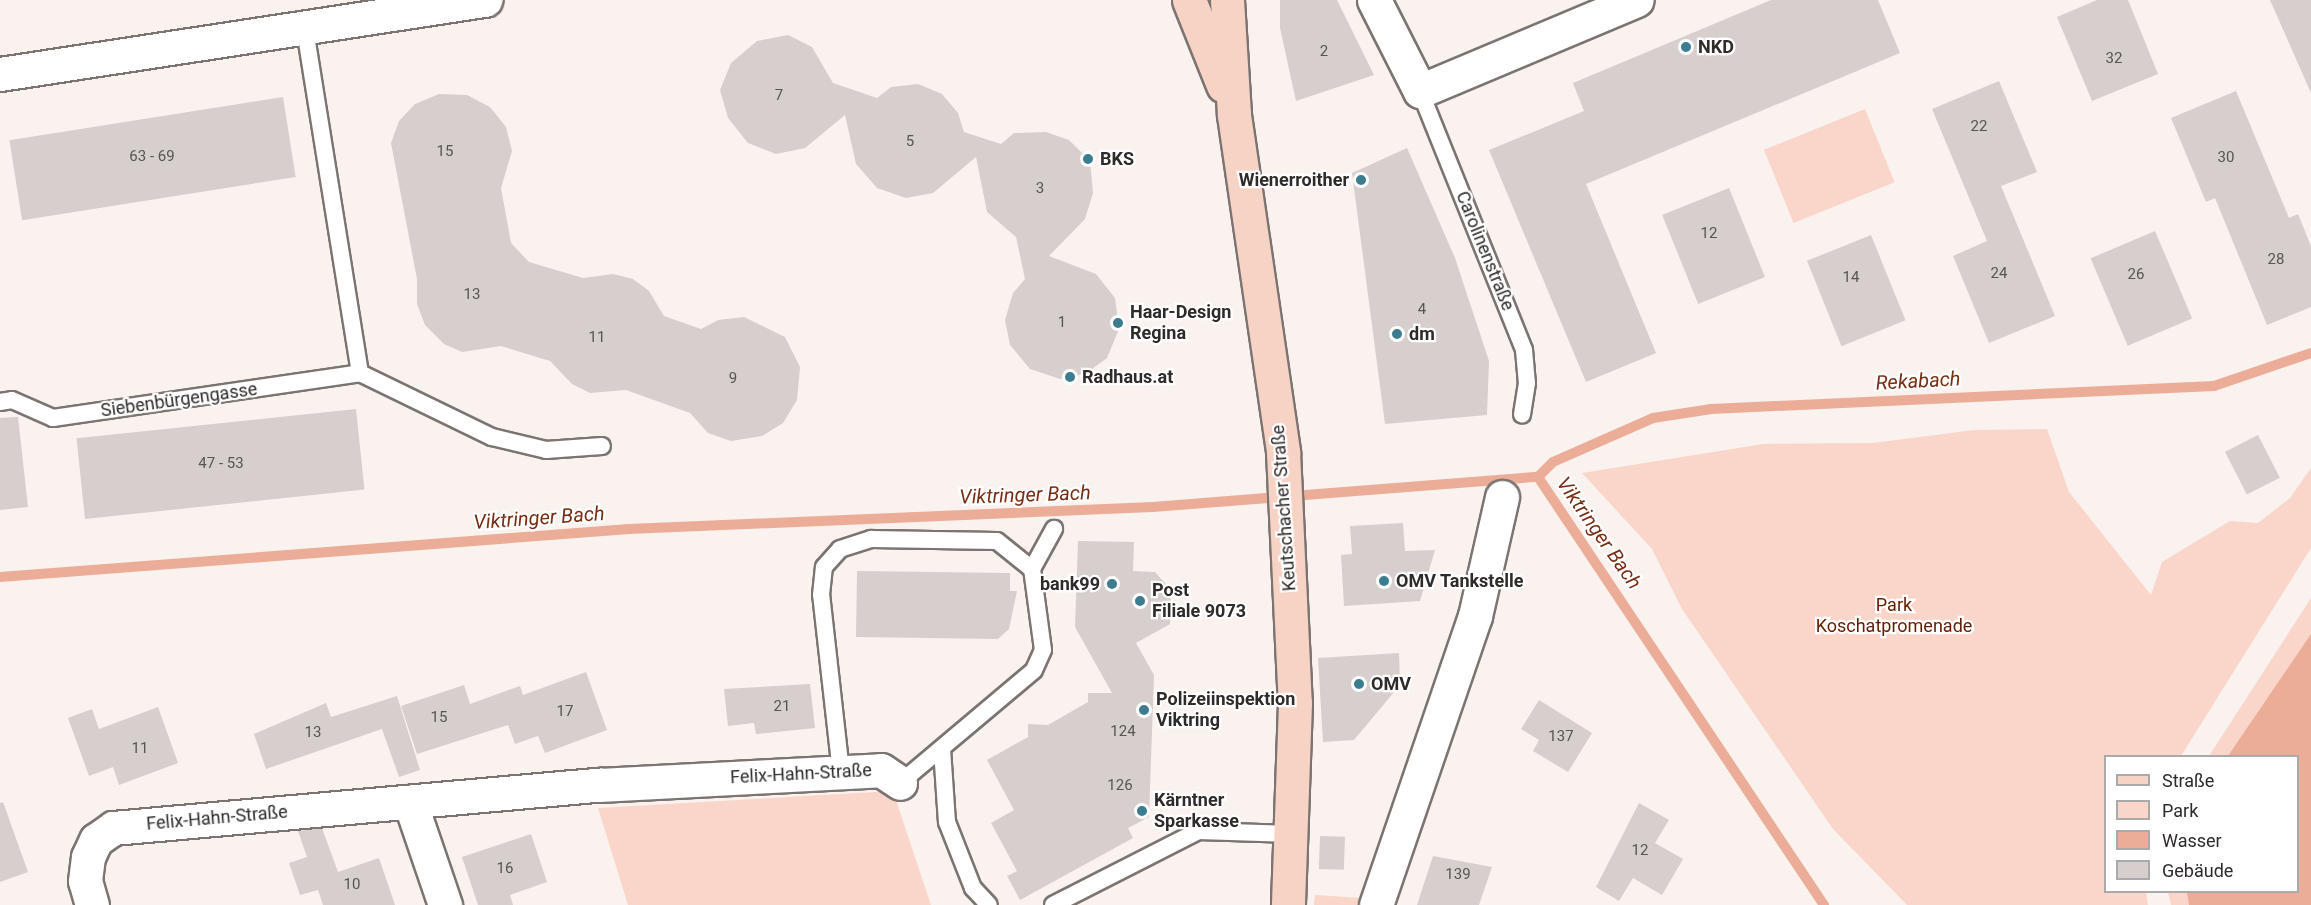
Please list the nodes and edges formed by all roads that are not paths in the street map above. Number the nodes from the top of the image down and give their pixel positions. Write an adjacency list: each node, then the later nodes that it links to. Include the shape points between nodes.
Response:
1 (485, 0): 6 (street)
2 (1189, 0): 9 (main road, Keutschacher Straße)
3 (1227, 0): 9 (main road, Keutschacher Straße)
4 (1374, 0): 8 (street, Carolinenstraße)
5 (1637, 0): 8 (street)
6 (305, 28): 7 (street); 10 (lane)
7 (0, 74)
8 (1420, 91): 12 (lane, Carolinenstraße, via 1524,350 1527,383)
9 (1234, 115): 21 (main road, Keutschacher Straße, via 1283,452 1289,543)
10 (360, 373): 11 (lane, Siebenbürgengasse, via 54,418 12,400); 13 (lane, via 492,437 546,450)
11 (0, 402)
12 (1522, 415)
13 (602, 446)
14 (1502, 497): 27 (street, via 1475,616)
15 (1054, 529): 16 (lane)
16 (1032, 569): 17 (lane, Felix-Hahn-Straße, via 1043,651 1039,660 1020,685); 18 (lane, via 998,541 871,539 840,549 824,567 821,595)
17 (942, 749): 19 (lane, Felix-Hahn-Straße); 24 (lane, via 947,822 973,888)
18 (841, 772): 19 (street, Felix-Hahn-Straße, via 881,770); 20 (street, Felix-Hahn-Straße)
19 (900, 783)
20 (410, 802): 22 (street, Felix-Hahn-Straße, via 113,828 96,840 88,857 85,881); 23 (street)
21 (1293, 834): 25 (lane, via 1198,831); 26 (main road, Keutschacher Straße)
22 (92, 905)
23 (445, 905)
24 (989, 905)
25 (1053, 905)
26 (1288, 905)
27 (1376, 905)

